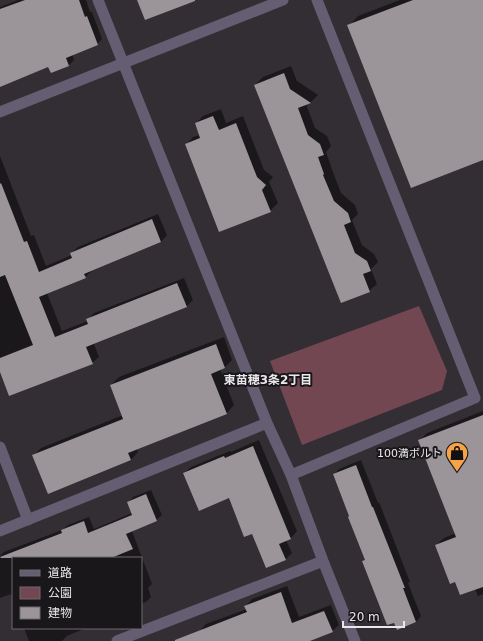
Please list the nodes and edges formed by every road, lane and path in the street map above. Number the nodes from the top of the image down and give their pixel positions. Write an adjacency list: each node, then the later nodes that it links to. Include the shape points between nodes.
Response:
1 (98, 0): 4 (street)
2 (283, 0): 4 (street)
3 (317, 0): 8 (street, via 475,398)
4 (124, 63): 5 (street); 6 (street)
5 (0, 112)
6 (267, 423): 8 (street); 9 (street)
7 (0, 448): 9 (street)
8 (291, 475): 11 (street)
9 (28, 520): 10 (street)
10 (0, 531)
11 (323, 561): 12 (street); 13 (street)
12 (117, 641)
13 (355, 641)

